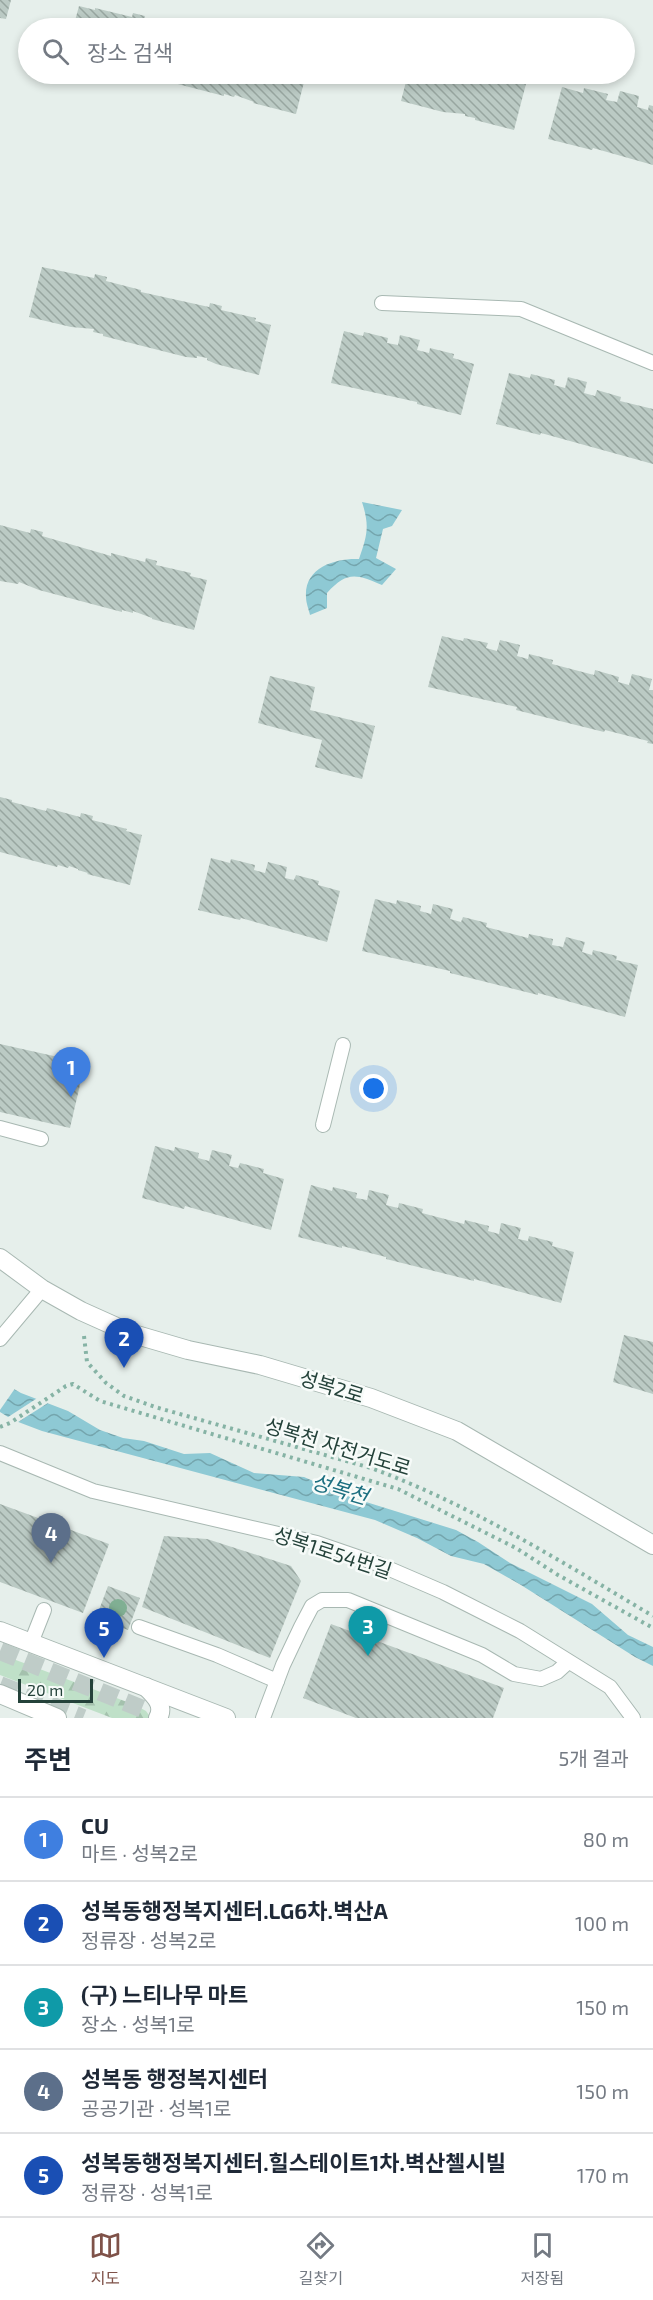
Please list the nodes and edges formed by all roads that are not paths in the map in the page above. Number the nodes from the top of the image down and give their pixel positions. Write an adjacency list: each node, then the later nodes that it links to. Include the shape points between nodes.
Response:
1 (382, 303): 2 (lane, via 521,309)
2 (653, 363)
3 (343, 1046): 4 (lane)
4 (323, 1125)
5 (0, 1128): 6 (lane)
6 (41, 1139)
7 (0, 1258): 8 (street, 성복2로)
8 (42, 1289): 9 (lane); 11 (street, 성복2로, via 130,1333 360,1394 458,1431)
9 (0, 1339)
10 (0, 1453): 16 (lane, 성복1로54번길, via 93,1491 307,1540 378,1564 520,1631)
11 (653, 1545)
12 (44, 1610): 15 (lane)
13 (139, 1627): 17 (lane)
14 (0, 1631): 15 (street)
15 (31, 1643): 18 (street)
16 (567, 1662): 17 (lane, via 541,1679 514,1674 482,1655 348,1600 334,1599 312,1606); 24 (lane, 성복1로54번길, via 610,1687)
17 (277, 1681): 23 (lane)
18 (145, 1685): 21 (street, via 159,1700); 22 (street)
19 (0, 1694): 20 (street)
20 (57, 1718)
21 (158, 1718)
22 (226, 1718)
23 (263, 1718)
24 (633, 1718)

